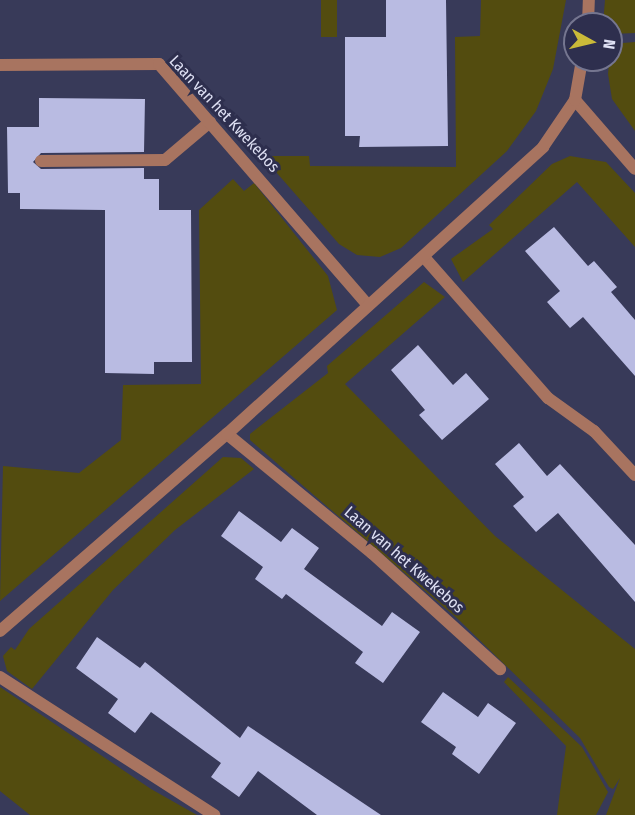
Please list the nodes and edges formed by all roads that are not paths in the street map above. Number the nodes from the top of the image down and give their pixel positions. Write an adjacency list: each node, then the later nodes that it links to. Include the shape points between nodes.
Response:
1 (0, 65): 4 (street, Laan van het Kwekebos, via 159,64)
2 (580, 72): 3 (street)
3 (575, 100): 6 (street); 7 (street, via 543,147)
4 (210, 122): 5 (street, via 165,160); 8 (street, Laan van het Kwekebos)
5 (41, 160)
6 (635, 169)
7 (424, 257): 8 (street); 10 (street, via 548,398 594,430)
8 (368, 305): 9 (street)
9 (227, 434): 11 (street); 12 (street, Laan van het Kwekebos, via 380,560)
10 (635, 475)
11 (0, 631)
12 (500, 669)
13 (0, 677): 14 (street)
14 (214, 815)

